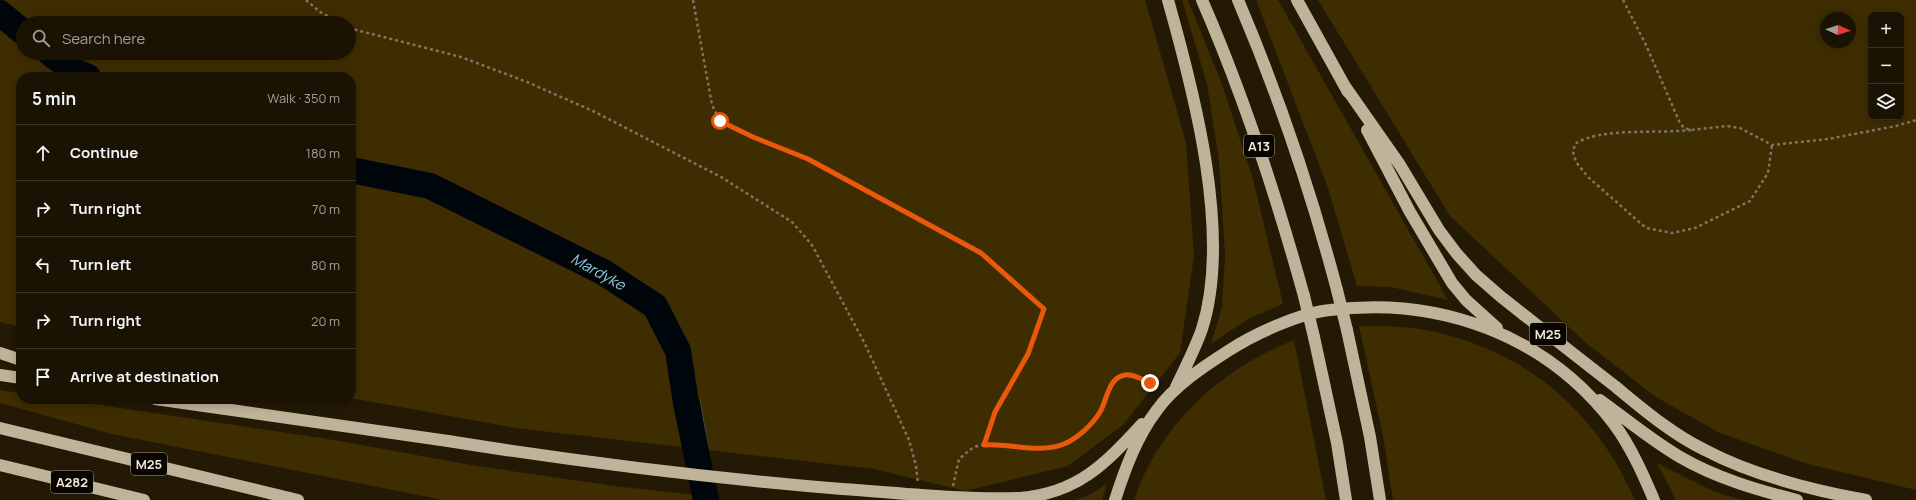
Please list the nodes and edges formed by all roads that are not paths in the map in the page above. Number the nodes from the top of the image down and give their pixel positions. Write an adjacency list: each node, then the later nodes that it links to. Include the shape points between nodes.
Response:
1 (1168, 0): 12 (highway, via 1185,60 1204,155 1212,225 1211,276 1202,328)
2 (1202, 0): 22 (highway, A13, bridge, via 1234,76 1284,224 1314,337 1337,443)
3 (1238, 0): 23 (highway, A13, bridge, via 1263,59 1300,162 1338,290 1370,437)
4 (1297, 0): 5 (highway)
5 (1344, 85): 6 (highway, via 1410,212 1452,283); 26 (highway, M25, via 1400,165 1439,230 1476,275 1500,296 1669,429 1704,450 1770,477)
6 (1506, 335): 11 (highway, via 1529,348); 12 (highway, via 1461,318 1422,310 1384,307 1328,310 1255,335 1215,359)
7 (0, 353): 8 (highway)
8 (16, 358)
9 (0, 375): 10 (highway)
10 (16, 377)
11 (1574, 382): 24 (highway, via 1615,425 1641,470); 25 (highway, via 1679,456 1717,475)
12 (1171, 394): 15 (highway)
13 (189, 404): 16 (highway)
14 (212, 404): 16 (highway)
15 (1156, 410): 16 (highway, bridge, via 1089,476 1052,492 1020,498 904,494 748,480 589,462); 21 (highway, via 1133,454)
16 (256, 414)
17 (0, 428): 20 (highway, M25)
18 (0, 465): 19 (highway, A282)
19 (144, 500)
20 (298, 500)
21 (1115, 500)
22 (1346, 500)
23 (1380, 500)
24 (1654, 500)
25 (1797, 500)
26 (1866, 500)

